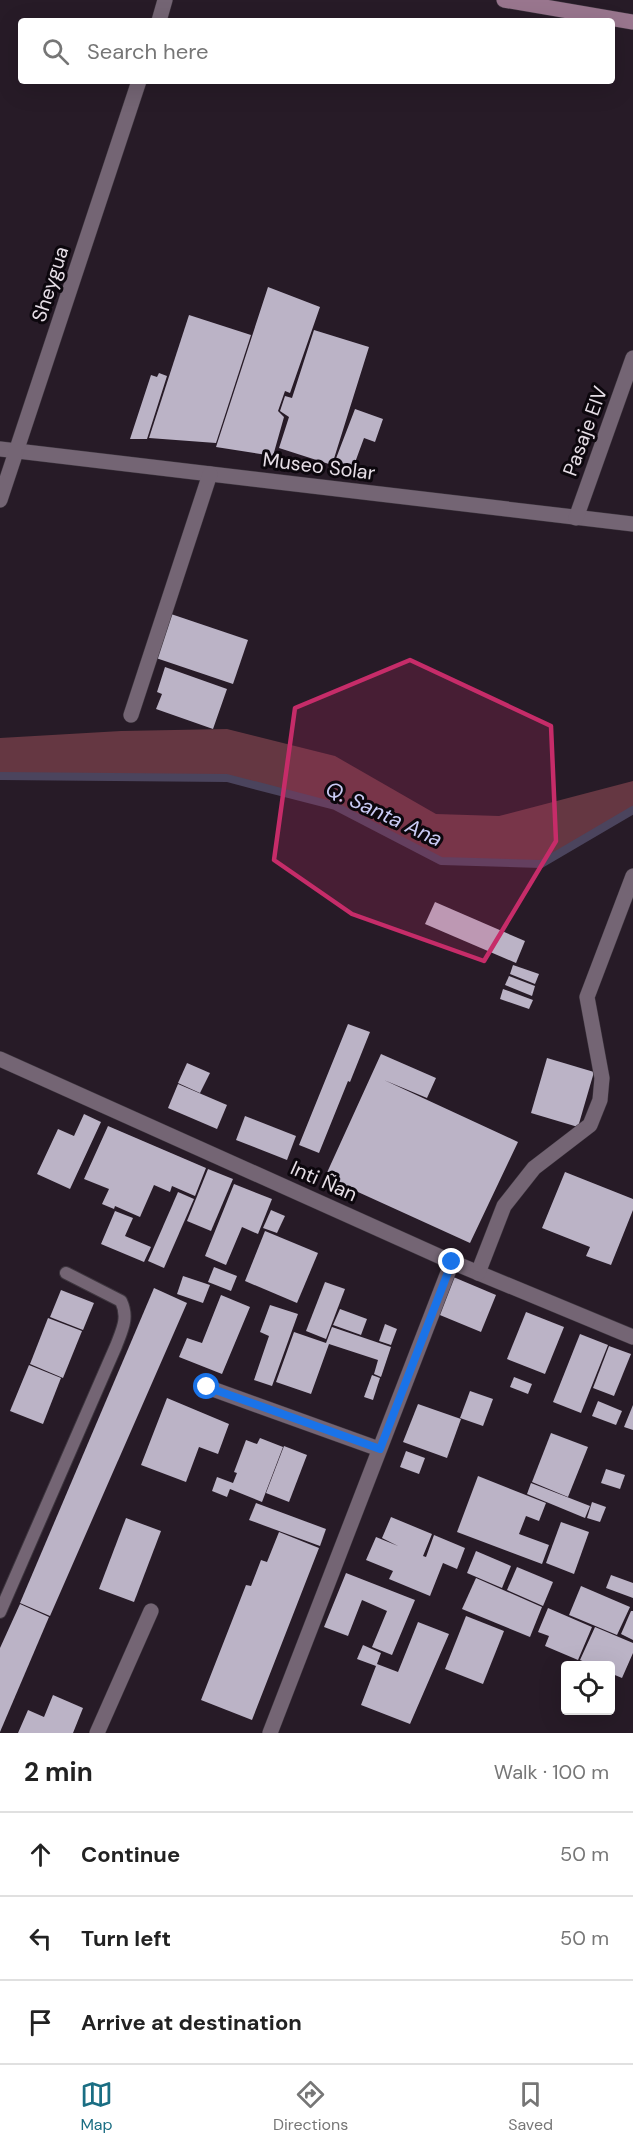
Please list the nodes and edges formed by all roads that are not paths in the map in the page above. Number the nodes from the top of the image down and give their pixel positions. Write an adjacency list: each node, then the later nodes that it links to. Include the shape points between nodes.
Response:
1 (165, 0): 3 (street)
2 (504, 0): 4 (street)
3 (160, 18)
4 (610, 18)
5 (615, 19): 6 (street)
6 (633, 22)
7 (138, 84): 10 (street, Sheygua)
8 (633, 358): 13 (street, Pasaje EIV)
9 (0, 449): 10 (street, Museo Solar)
10 (18, 451): 11 (street, Museo Solar); 12 (street, Sheygua)
11 (210, 474): 13 (street, Museo Solar); 15 (street)
12 (0, 500)
13 (576, 518): 14 (street, Museo Solar)
14 (633, 524)
15 (131, 715)
16 (633, 876): 19 (street, via 588,997 602,1078 597,1108 590,1125 534,1168 504,1206)
17 (0, 1059): 18 (street, Inti Ñan)
18 (452, 1262): 19 (street, Inti Ñan); 23 (street)
19 (478, 1272): 21 (street, Inti Ñan)
20 (66, 1273): 24 (lane, via 122,1301 126,1319)
21 (633, 1337)
22 (207, 1387): 23 (street)
23 (380, 1449): 27 (street)
24 (1, 1609)
25 (151, 1611): 26 (street)
26 (97, 1733)
27 (270, 1733)

